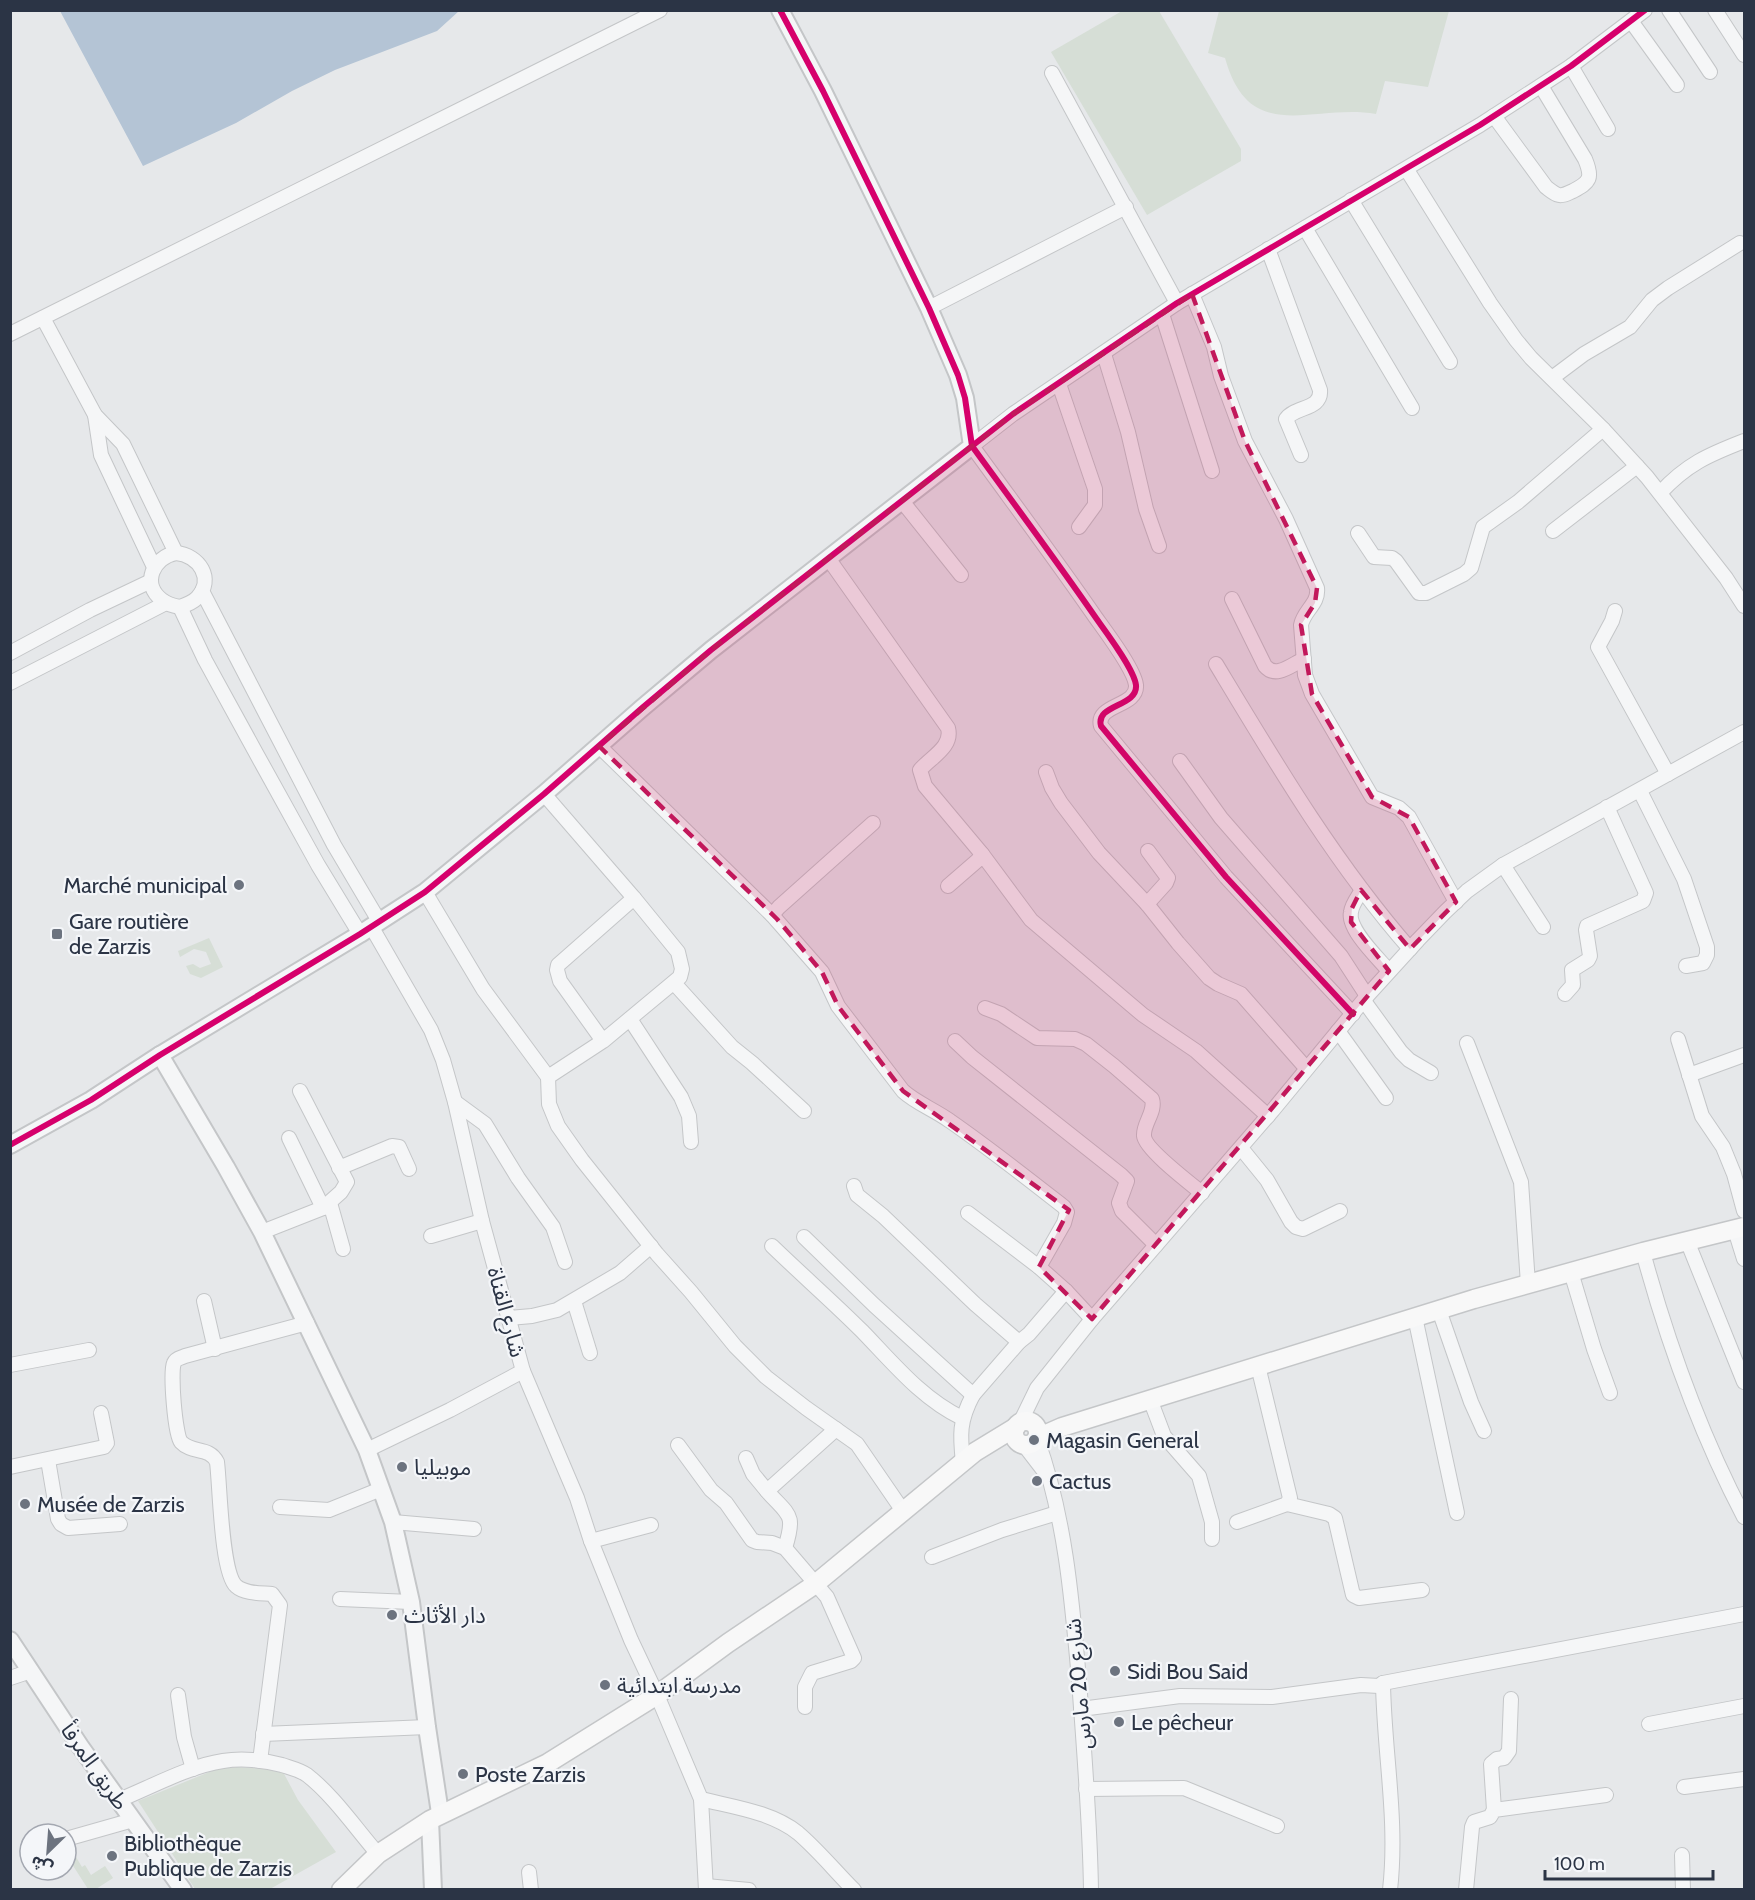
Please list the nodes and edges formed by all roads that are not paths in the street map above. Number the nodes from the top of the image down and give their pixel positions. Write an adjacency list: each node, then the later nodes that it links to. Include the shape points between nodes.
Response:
1 (660, 10): 25 (street)
2 (780, 10): 23 (street)
3 (1645, 10): 6 (street)
4 (1669, 10): 9 (street)
5 (1715, 10): 7 (street)
6 (1631, 21): 8 (street); 11 (street)
7 (1744, 55)
8 (1571, 66): 12 (street); 14 (street)
9 (1710, 72)
10 (1052, 73): 17 (street)
11 (1677, 85)
12 (1541, 86): 13 (street); 13 (street, via 1585,159 1590,177 1585,184 1566,195 1555,194)
13 (1494, 116): 15 (street)
14 (1608, 129)
15 (1407, 170): 16 (street); 29 (street, via 1490,303 1516,340)
16 (1351, 200): 18 (street); 28 (street)
17 (1126, 207): 22 (street); 23 (street)
18 (1305, 228): 20 (street); 31 (street)
19 (1740, 243): 29 (street, via 1668,288 1652,300 1630,327)
20 (1268, 249): 21 (street); 36 (street, via 1321,396 1286,419)
21 (1192, 294): 22 (street); 56 (street, via 1208,328 1245,441 1317,588 1315,603 1301,625)
22 (1177, 303): 24 (street)
23 (929, 308): 35 (street, via 958,375)
24 (1162, 314): 27 (street); 38 (street)
25 (43, 318): 26 (street); 32 (street)
26 (10, 334)
27 (1104, 354): 30 (street); 44 (street)
28 (1450, 362)
29 (1552, 378): 33 (street)
30 (1059, 384): 35 (street); 41 (street, via 1095,489 1095,505)
31 (1412, 408)
32 (94, 415): 45 (street, via 123,444); 47 (street, via 101,454)
33 (1604, 429): 37 (street); 43 (street, via 1483,527 1471,568 1426,593 1419,593 1392,558 1374,557)
34 (1744, 441): 39 (street, via 1695,462)
35 (972, 446): 40 (street); 87 (street, via 1118,648 1134,679 1132,696 1102,715 1101,726 1226,877)
36 (1301, 455)
37 (1637, 466): 39 (street); 42 (street)
38 (1212, 471)
39 (1660, 493): 52 (street)
40 (902, 501): 46 (street); 48 (street)
41 (1079, 527)
42 (1553, 531)
43 (1358, 533)
44 (1159, 546)
45 (176, 553): 47 (street, via 163,557); 49 (street, via 190,556 200,565)
46 (828, 558): 60 (street, via 711,650); 69 (street, via 948,728 947,744 924,765 920,774 925,786)
47 (152, 574): 51 (street, via 155,594); 55 (street)
48 (962, 575)
49 (202, 591): 53 (street); 78 (street, via 334,845)
50 (1232, 599): 56 (street, via 1269,670 1281,671)
51 (166, 603): 53 (street); 58 (street)
52 (1744, 606)
53 (180, 608): 78 (street, via 318,865)
54 (1615, 611): 63 (street, via 1598,647)
55 (10, 653)
56 (1304, 659): 75 (street, via 1312,694 1372,797 1399,808 1409,817)
57 (1216, 664): 72 (street, via 1265,746)
58 (10, 683)
59 (1744, 732): 63 (street)
60 (599, 746): 65 (street); 77 (street)
61 (1180, 761): 85 (street, via 1234,834 1341,956)
62 (1046, 772): 76 (street, via 1061,803 1083,833)
63 (1668, 774): 64 (street)
64 (1640, 791): 66 (street); 81 (street, via 1684,879 1707,947 1703,963)
65 (544, 794): 73 (street); 74 (street)
66 (1606, 807): 70 (street); 84 (street, via 1646,898 1587,926 1590,956 1572,970 1574,985)
67 (873, 823): 77 (street)
68 (1148, 851): 76 (street, via 1168,878)
69 (982, 854): 71 (street); 104 (street, via 1031,920 1143,1015 1196,1051)
70 (1503, 865): 75 (street); 79 (street)
71 (948, 886)
72 (1362, 890): 80 (street); 82 (street, via 1352,908 1351,922)
73 (424, 892): 78 (street); 99 (street, via 483,988)
74 (634, 898): 83 (street, via 678,952 682,969); 91 (street, via 558,965 560,981)
75 (1456, 902): 80 (street)
76 (1147, 904): 96 (street, via 1209,978 1241,994)
77 (772, 915): 130 (street, via 822,972 838,1006 909,1097 967,1133 1064,1207 1064,1223)
78 (370, 927): 95 (street); 102 (street, شارع القناة, via 431,1030)
79 (1543, 927)
80 (1410, 949): 82 (street)
81 (1686, 966)
82 (1389, 971): 85 (street)
83 (674, 983): 88 (street); 103 (street, via 732,1047)
84 (1565, 994)
85 (1365, 998): 87 (street); 97 (street, via 1401,1052)
86 (985, 1008): 112 (street, via 1037,1038 1075,1039 1114,1066 1152,1099 1153,1108 1144,1133 1146,1142)
87 (1353, 1014): 89 (street)
88 (630, 1019): 91 (street); 106 (street, via 681,1097)
89 (1338, 1031): 96 (street); 101 (street)
90 (1678, 1039): 98 (street)
91 (603, 1041): 99 (street)
92 (955, 1041): 123 (street, via 1121,1175 1126,1181 1119,1203 1122,1211)
93 (1467, 1043): 132 (street, via 1521,1182)
94 (1744, 1054): 98 (street)
95 (160, 1055): 107 (street, via 91,1100); 119 (street)
96 (1306, 1068): 104 (street)
97 (1431, 1073)
98 (1689, 1075): 115 (street, via 1701,1116 1728,1158)
99 (548, 1077): 124 (street, via 549,1104 558,1126)
100 (300, 1091): 109 (street)
101 (1386, 1098)
102 (455, 1102): 117 (street, شارع القناة); 129 (street, via 485,1124 553,1227)
103 (804, 1111)
104 (1268, 1116): 108 (street)
105 (289, 1138): 113 (street)
106 (691, 1142)
107 (10, 1145)
108 (1241, 1148): 112 (street); 114 (street, via 1268,1180 1296,1227 1303,1229)
109 (339, 1168): 110 (street, via 392,1146 399,1147); 113 (street, via 347,1182)
110 (409, 1169)
111 (854, 1186): 141 (street, via 857,1195)
112 (1202, 1193): 123 (street)
113 (326, 1205): 119 (street); 126 (street)
114 (1340, 1211)
115 (1744, 1211)
116 (968, 1213): 130 (street)
117 (482, 1221): 120 (street); 138 (street, شارع القناة)
118 (1740, 1229): 122 (main road); 128 (street)
119 (262, 1232): 140 (street)
120 (431, 1236)
121 (804, 1237): 150 (street)
122 (1688, 1243): 127 (main road); 148 (street)
123 (1156, 1245): 139 (street)
124 (651, 1246): 135 (street, via 620,1273); 154 (street, via 766,1377)
125 (772, 1246): 153 (street, via 916,1386)
126 (343, 1249)
127 (1643, 1252): 131 (main road); 170 (street, via 1686,1389)
128 (1744, 1259)
129 (565, 1262)
130 (1039, 1267): 133 (street)
131 (1571, 1272): 132 (main road); 149 (street)
132 (1527, 1284): 136 (main road)
133 (1066, 1292): 139 (street); 141 (street)
134 (204, 1301): 142 (street)
135 (574, 1301): 138 (street, via 557,1310); 144 (street)
136 (1439, 1310): 137 (main road); 155 (street)
137 (1415, 1317): 146 (main road); 169 (street)
138 (508, 1318): 147 (street, شارع القناة)
139 (1092, 1319): 156 (street, via 1036,1388)
140 (307, 1323): 142 (street); 158 (street)
141 (1019, 1342): 150 (street)
142 (215, 1349): 197 (street, via 175,1361 172,1377 178,1437 193,1449 211,1453 217,1462 225,1551 233,1582 243,1591 272,1594 280,1605)
143 (89, 1350): 145 (street)
144 (590, 1353)
145 (10, 1365)
146 (1258, 1366): 151 (main road); 165 (street, via 1290,1498)
147 (524, 1371): 158 (street); 177 (street, شارع القناة)
148 (1744, 1382)
149 (1610, 1393)
150 (973, 1395): 153 (street)
151 (1150, 1399): 156 (main road); 176 (street, via 1164,1436 1199,1476 1212,1521)
152 (101, 1413): 160 (street, via 104,1447)
153 (962, 1419): 161 (street, via 960,1437)
154 (836, 1429): 164 (street); 167 (street, via 857,1444)
155 (1484, 1431)
156 (1027, 1434): 161 (main road, via 982,1448); 168 (street, شارع 20 مارس, via 1050,1480)
157 (678, 1445): 178 (street, via 752,1540)
158 (367, 1450): 163 (street)
159 (746, 1458): 164 (street)
160 (48, 1460): 162 (street); 173 (street, via 61,1524 68,1528)
161 (965, 1462): 167 (main road)
162 (10, 1467)
163 (381, 1489): 166 (street, via 329,1510); 171 (street)
164 (767, 1491): 178 (street, via 790,1517 792,1527)
165 (1287, 1504): 172 (street); 181 (street, via 1335,1518 1353,1595 1359,1598)
166 (280, 1507)
167 (903, 1511): 180 (main road)
168 (1057, 1513): 179 (street); 194 (street, شارع 20 مارس, via 1074,1623)
169 (1457, 1513)
170 (1744, 1517)
171 (393, 1522): 175 (street); 183 (street)
172 (1237, 1522)
173 (120, 1524)
174 (651, 1525): 177 (street)
175 (474, 1529)
176 (1212, 1539)
177 (591, 1541): 190 (street, شارع القناة)
178 (785, 1548): 180 (street)
179 (932, 1557)
180 (814, 1584): 190 (main road); 193 (street, via 826,1598 854,1658 812,1673 805,1687)
181 (1422, 1590)
182 (339, 1599): 183 (street)
183 (411, 1602): 196 (street)
184 (1744, 1614): 188 (street)
185 (10, 1640): 186 (street, طريق المرفأ)
186 (31, 1671): 187 (street); 205 (street, طريق المرفأ)
187 (10, 1678)
188 (1383, 1683): 194 (street, via 1256,1698 1180,1696); 224 (street, via 1393,1818)
189 (178, 1695): 199 (street)
190 (657, 1695): 204 (street, شارع القناة); 207 (main road, via 548,1762)
191 (1511, 1700): 206 (street, via 1509,1751 1491,1764)
192 (1744, 1706): 195 (street)
193 (805, 1707)
194 (1081, 1709): 202 (street, شارع 20 مارس)
195 (1649, 1724)
196 (427, 1727): 197 (street); 207 (street)
197 (263, 1734): 198 (street)
198 (260, 1761): 199 (street, via 223,1761); 211 (street, via 309,1777)
199 (193, 1769): 205 (street)
200 (1744, 1779): 201 (street)
201 (1684, 1787)
202 (1086, 1789): 209 (street, via 1184,1788); 223 (street, شارع 20 مارس)
203 (1606, 1795): 206 (street)
204 (701, 1799): 215 (street, شارع القناة); 222 (street, via 781,1823 797,1833)
205 (119, 1800): 208 (street, طريق المرفأ)
206 (1494, 1810): 225 (street, via 1490,1817 1477,1820 1472,1827)
207 (435, 1817): 211 (main road); 219 (street)
208 (133, 1820): 210 (street); 216 (street, طريق المرفأ)
209 (1277, 1826)
210 (78, 1836)
211 (378, 1854): 213 (main road)
212 (1682, 1855): 226 (street)
213 (361, 1869): 217 (main road); 218 (main road)
214 (529, 1872): 220 (street)
215 (706, 1888): 221 (street)
216 (183, 1890)
217 (341, 1890)
218 (351, 1890)
219 (434, 1890)
220 (531, 1890)
221 (749, 1890)
222 (854, 1890)
223 (1091, 1890)
224 (1390, 1890)
225 (1466, 1890)
226 (1683, 1890)

